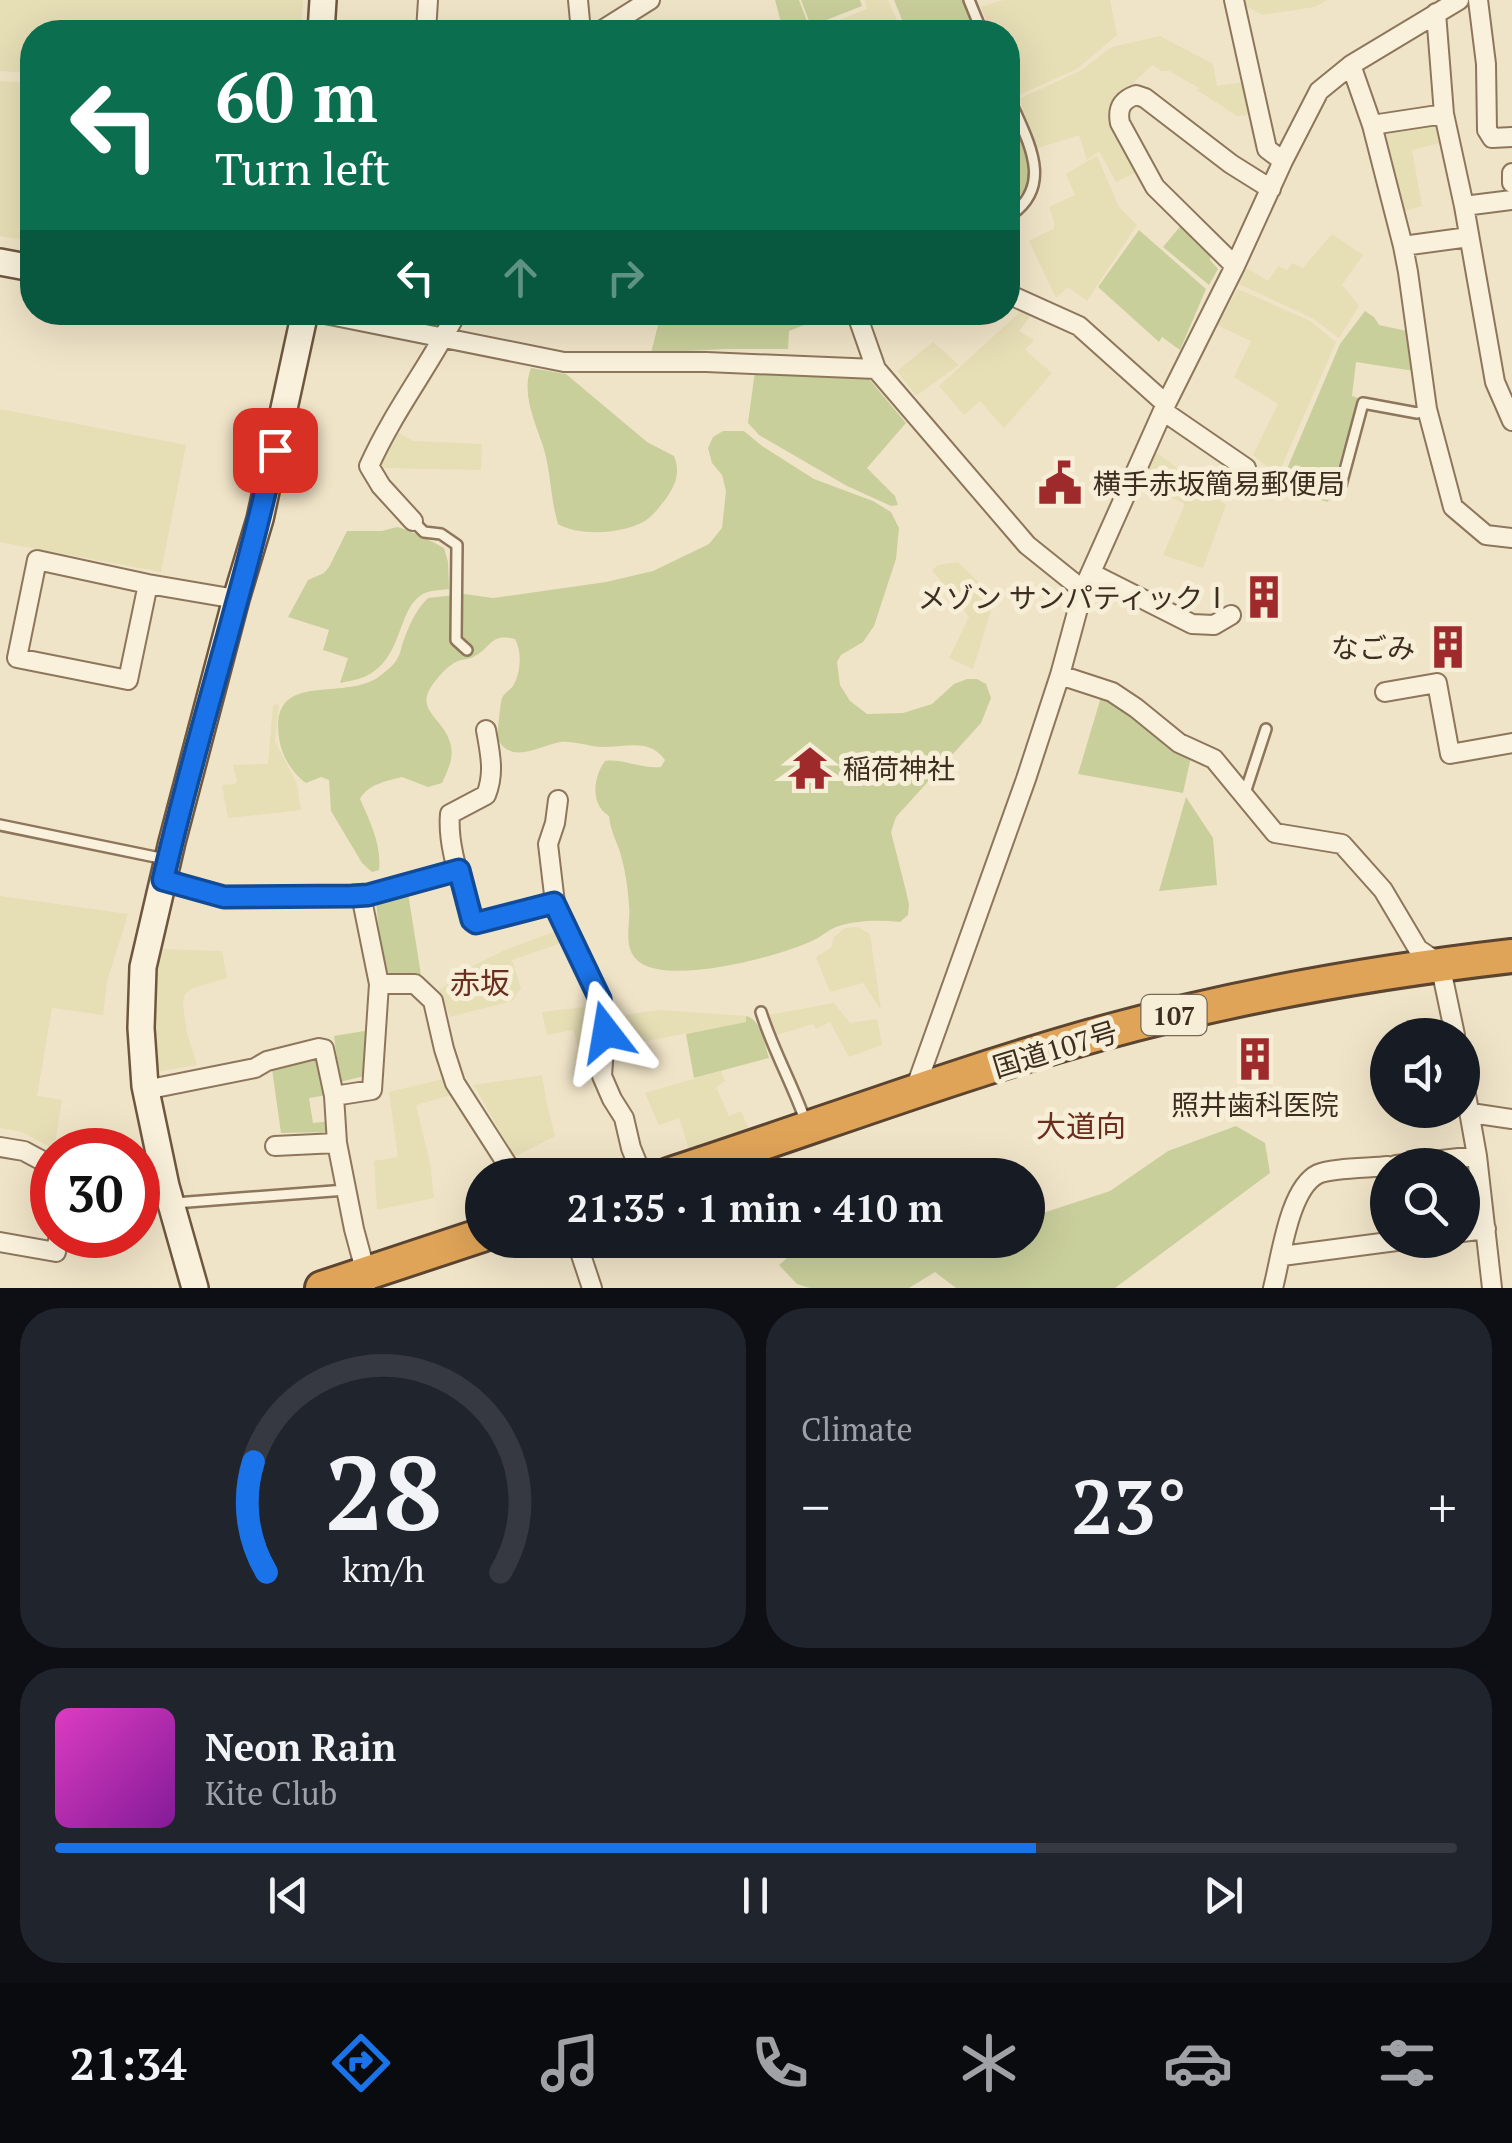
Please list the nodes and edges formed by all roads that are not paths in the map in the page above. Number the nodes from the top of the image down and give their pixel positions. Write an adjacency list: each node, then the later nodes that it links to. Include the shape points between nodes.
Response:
1 (650, 0): 6 (street)
2 (1234, 0): 12 (street, via 1267,149)
3 (1459, 0): 5 (street)
4 (1478, 0): 11 (street, via 1487,130 1492,138)
5 (1440, 8): 7 (street); 8 (street)
6 (619, 20)
7 (1350, 65): 9 (street); 12 (street, via 1319,91)
8 (1444, 114): 9 (street); 17 (street)
9 (1372, 124): 20 (street)
10 (1020, 125): 18 (lane, via 1036,185)
11 (1512, 137)
12 (1282, 161): 15 (street)
13 (1512, 173): 14 (street)
14 (1512, 182)
15 (1271, 189): 21 (street); 21 (street, via 1145,98 1136,95 1122,104 1120,122 1155,187)
16 (1512, 200): 17 (street)
17 (1464, 206): 19 (street)
18 (1020, 208)
19 (1469, 236): 20 (street); 31 (street, via 1495,382)
20 (1403, 246): 30 (street)
21 (1235, 266): 29 (street)
22 (1020, 299): 29 (street, via 1079,326)
23 (302, 325): 38 (street)
24 (377, 325): 27 (street)
25 (451, 325): 27 (street)
26 (861, 325): 28 (street)
27 (443, 339): 28 (street, via 564,362); 34 (street, via 369,466)
28 (876, 369): 36 (street, via 1027,546)
29 (1165, 408): 32 (street); 36 (street)
30 (1427, 409): 33 (lane, via 1363,403); 35 (street, via 1453,507 1486,535)
31 (1512, 421)
32 (1246, 468)
33 (1341, 485)
34 (413, 522): 40 (lane, via 457,545 456,640)
35 (1512, 538)
36 (1087, 581): 39 (street, via 1192,624 1214,625); 41 (street)
37 (148, 584): 37 (street, via 37,560 17,658 128,680); 38 (street)
38 (236, 599): 49 (street)
39 (1231, 615)
40 (467, 650)
41 (1060, 675): 46 (street, via 1112,692 1179,744 1214,759); 59 (street)
42 (1385, 692): 45 (street, via 1437,682 1450,754)
43 (1266, 729): 46 (lane)
44 (486, 730): 50 (street, via 492,769 486,796 450,814)
45 (1512, 743)
46 (1244, 796): 54 (street, via 1275,833 1342,844 1384,890 1418,949)
47 (558, 800): 52 (street, via 548,844)
48 (0, 825): 49 (lane)
49 (166, 870): 51 (street, via 224,897); 58 (street, via 143,968)
50 (459, 870): 51 (street); 52 (street, via 476,923)
51 (361, 895): 55 (street)
52 (554, 903): 69 (street, via 600,999 606,1032 602,1076)
53 (1512, 956): 54 (highway, 国道107号 / 107)
54 (1440, 964): 57 (street); 59 (highway, 国道107号 / 107, via 1277,990 1102,1033)
55 (379, 984): 60 (street, via 372,1090); 68 (street, via 415,984 433,1002 455,1083)
56 (761, 1012): 63 (lane)
57 (1451, 1018)
58 (146, 1090): 60 (street, via 319,1048); 75 (street)
59 (914, 1092): 63 (highway, 国道107号 / 107)
60 (334, 1096): 64 (street)
61 (1480, 1114): 62 (street)
62 (1512, 1119)
63 (808, 1128): 70 (highway, 国道107号 / 107)
64 (337, 1144): 65 (street); 73 (street)
65 (275, 1146)
66 (0, 1147): 67 (street)
67 (30, 1154)
68 (503, 1158)
69 (635, 1158)
70 (719, 1158)
71 (1370, 1168): 82 (street, via 1319,1173 1304,1185)
72 (1480, 1180): 76 (street)
73 (346, 1190): 75 (lane); 84 (street)
74 (160, 1193): 75 (street)
75 (168, 1194): 85 (street)
76 (1486, 1229): 77 (street); 89 (street)
77 (1480, 1230)
78 (0, 1242): 81 (street)
79 (465, 1242): 84 (highway)
80 (1370, 1244): 82 (street)
81 (30, 1247)
82 (1282, 1256): 88 (street)
83 (582, 1258): 87 (street)
84 (368, 1280): 86 (highway)
85 (196, 1288)
86 (322, 1288)
87 (592, 1288)
88 (1273, 1288)
89 (1492, 1288)

